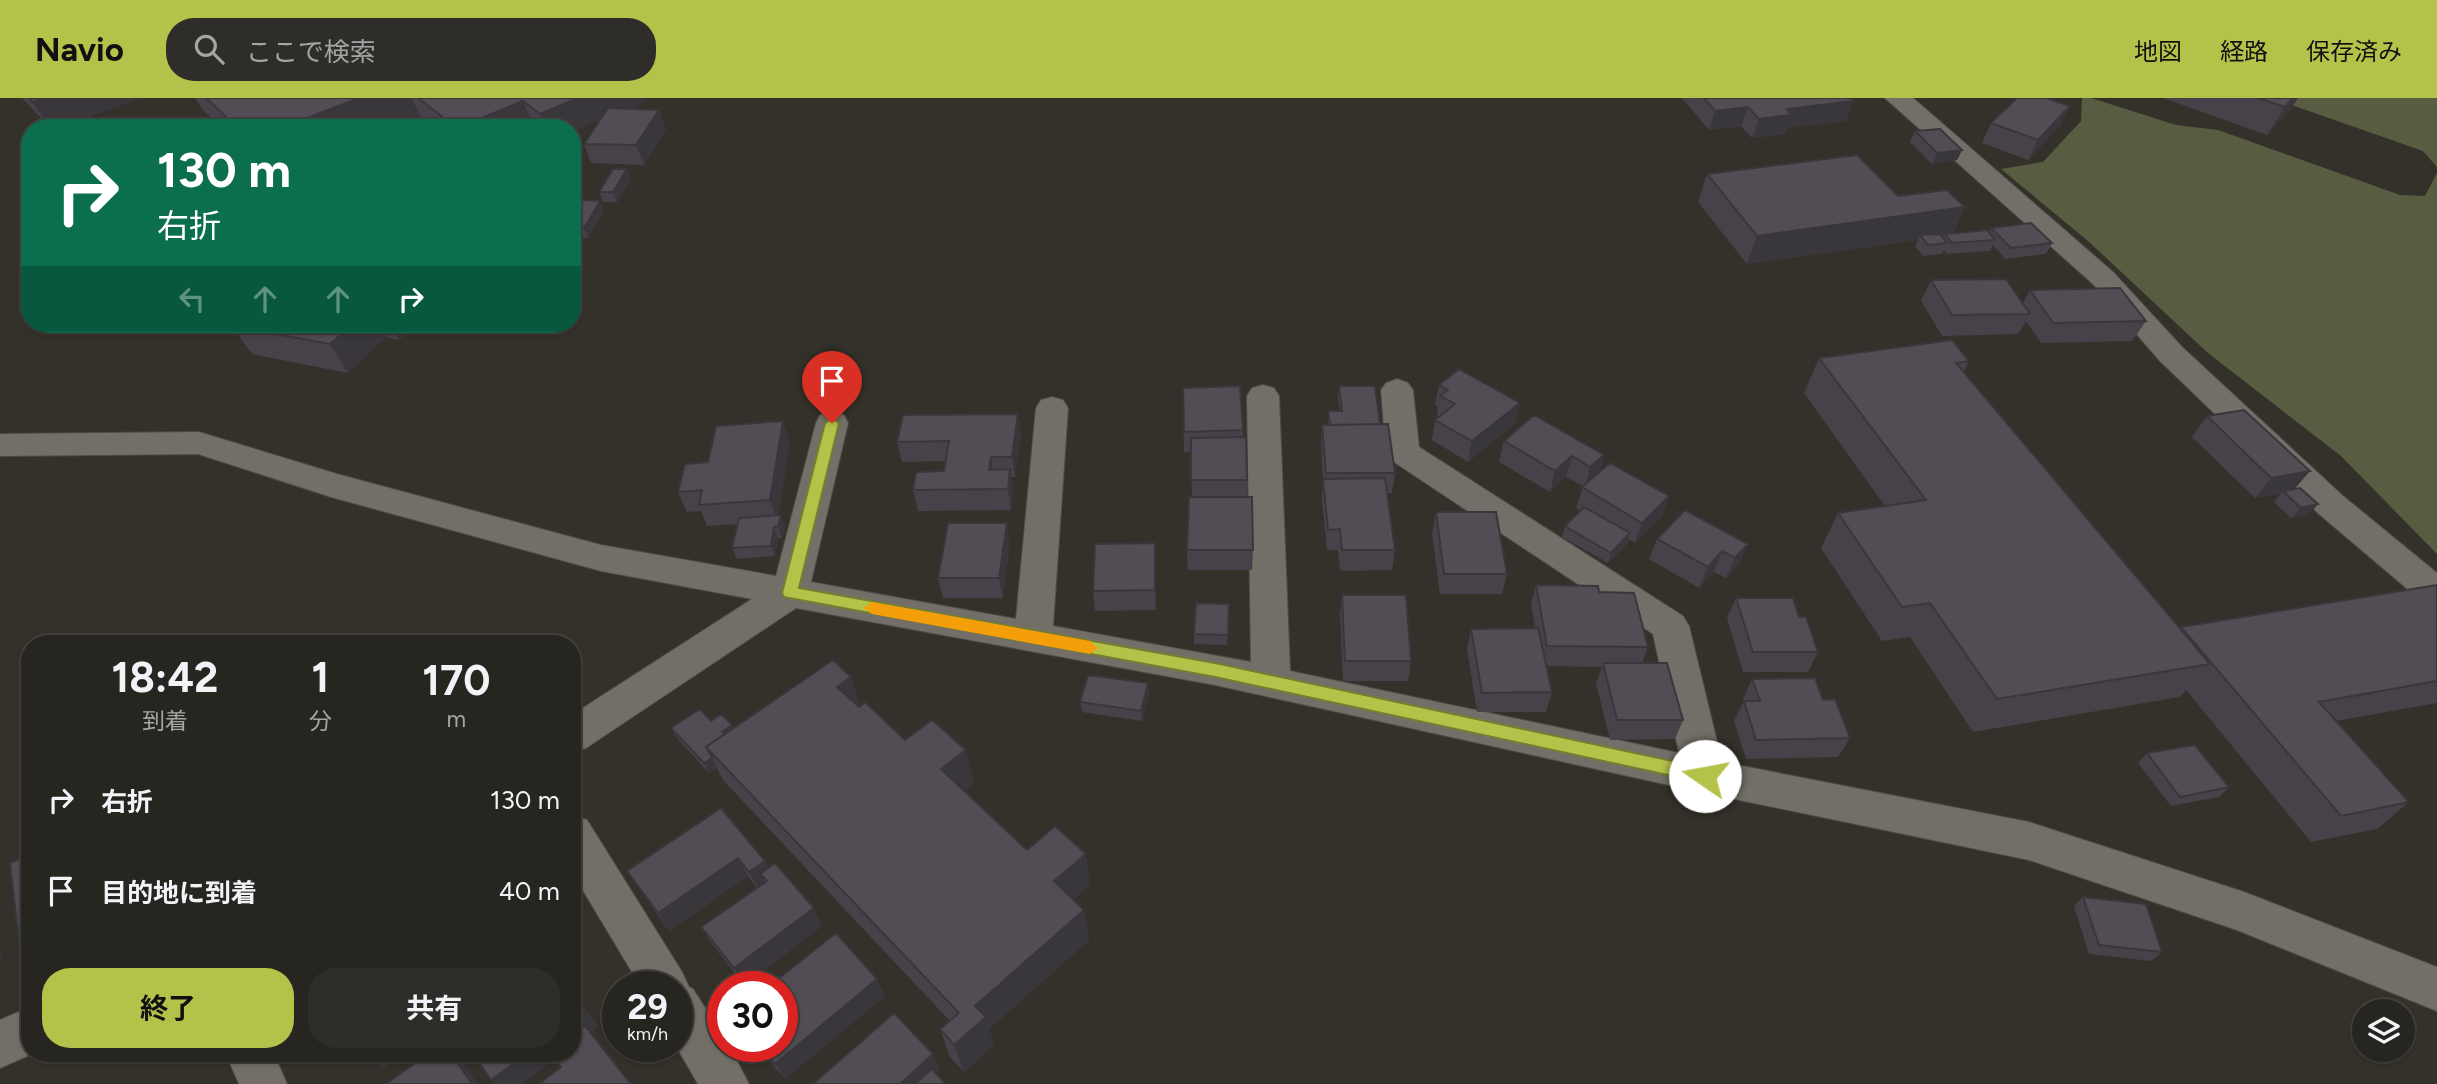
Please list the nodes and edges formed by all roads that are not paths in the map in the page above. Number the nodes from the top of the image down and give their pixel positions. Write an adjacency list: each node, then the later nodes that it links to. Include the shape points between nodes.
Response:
1 (1898, 98): 8 (street, via 2103,278 2171,354 2331,505)
2 (1397, 390): 12 (street, via 1403,452 1670,626)
3 (1263, 396): 10 (street)
4 (1052, 408): 9 (street)
5 (832, 423): 7 (street)
6 (0, 445): 7 (street, via 199,443 331,485 601,558)
7 (790, 593): 9 (street); 11 (street)
8 (2437, 593)
9 (1033, 638): 10 (street)
10 (1271, 682): 12 (street)
11 (581, 730)
12 (1705, 776): 15 (street, via 2029,841 2244,912)
13 (581, 848): 14 (street)
14 (656, 971)
15 (2437, 989)
16 (693, 1031): 21 (street)
17 (21, 1034): 18 (street)
18 (0, 1045)
19 (253, 1062): 20 (street)
20 (263, 1084)
21 (725, 1084)

